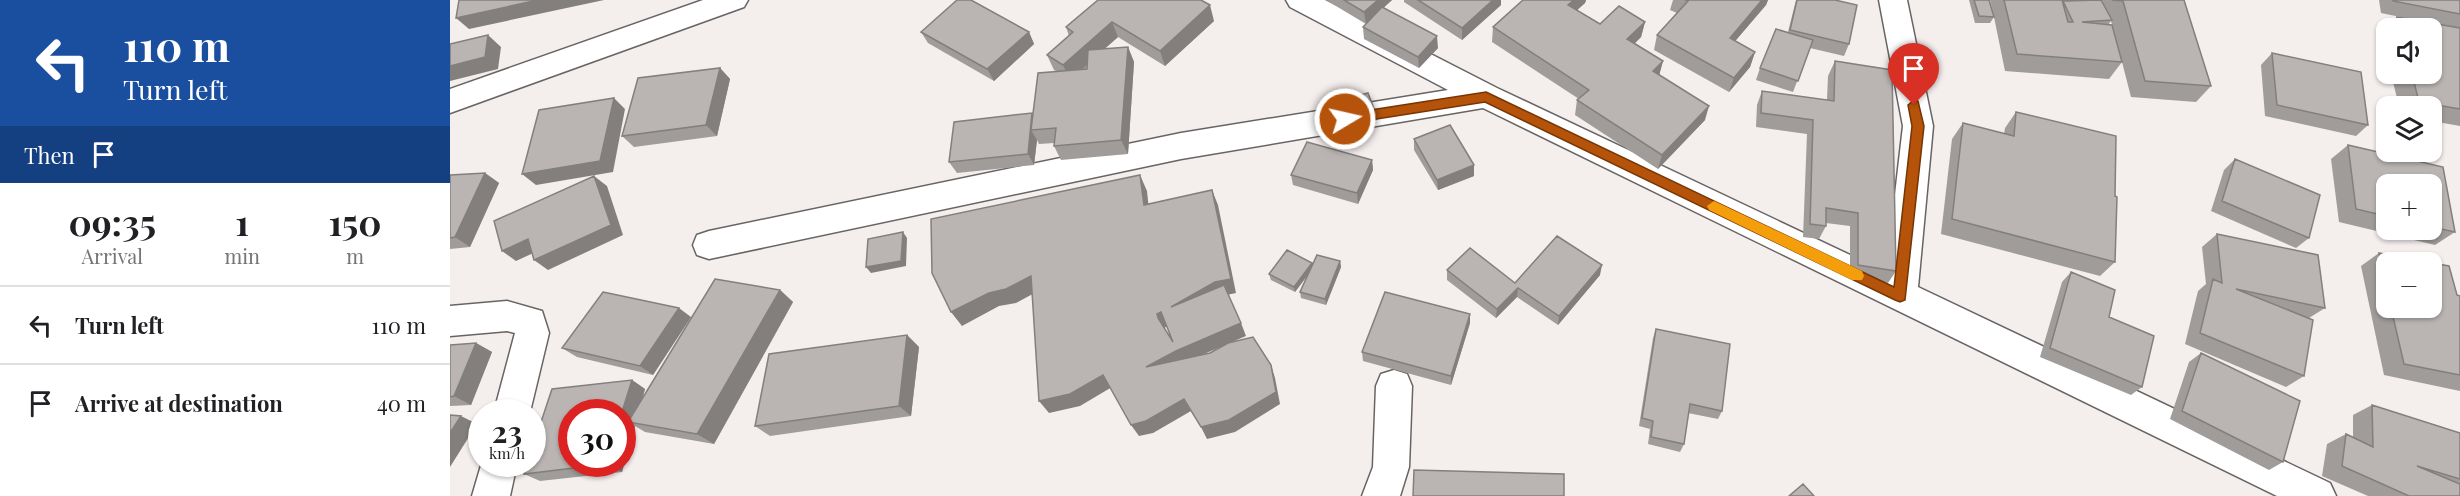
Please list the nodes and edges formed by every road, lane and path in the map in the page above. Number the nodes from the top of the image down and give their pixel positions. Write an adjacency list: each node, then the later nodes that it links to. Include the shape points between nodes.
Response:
1 (734, 0): 5 (street)
2 (1300, 0): 4 (street)
3 (1893, 0): 7 (street, via 1918,126)
4 (1486, 96): 6 (street, via 1181,146); 7 (street)
5 (450, 101)
6 (710, 245)
7 (1900, 296): 14 (street)
8 (450, 321): 10 (street, via 507,316 530,322 532,333)
9 (1394, 386): 13 (street, via 1391,467)
10 (515, 399)
11 (496, 477): 12 (street)
12 (491, 496)
13 (1382, 496)
14 (2317, 496)

